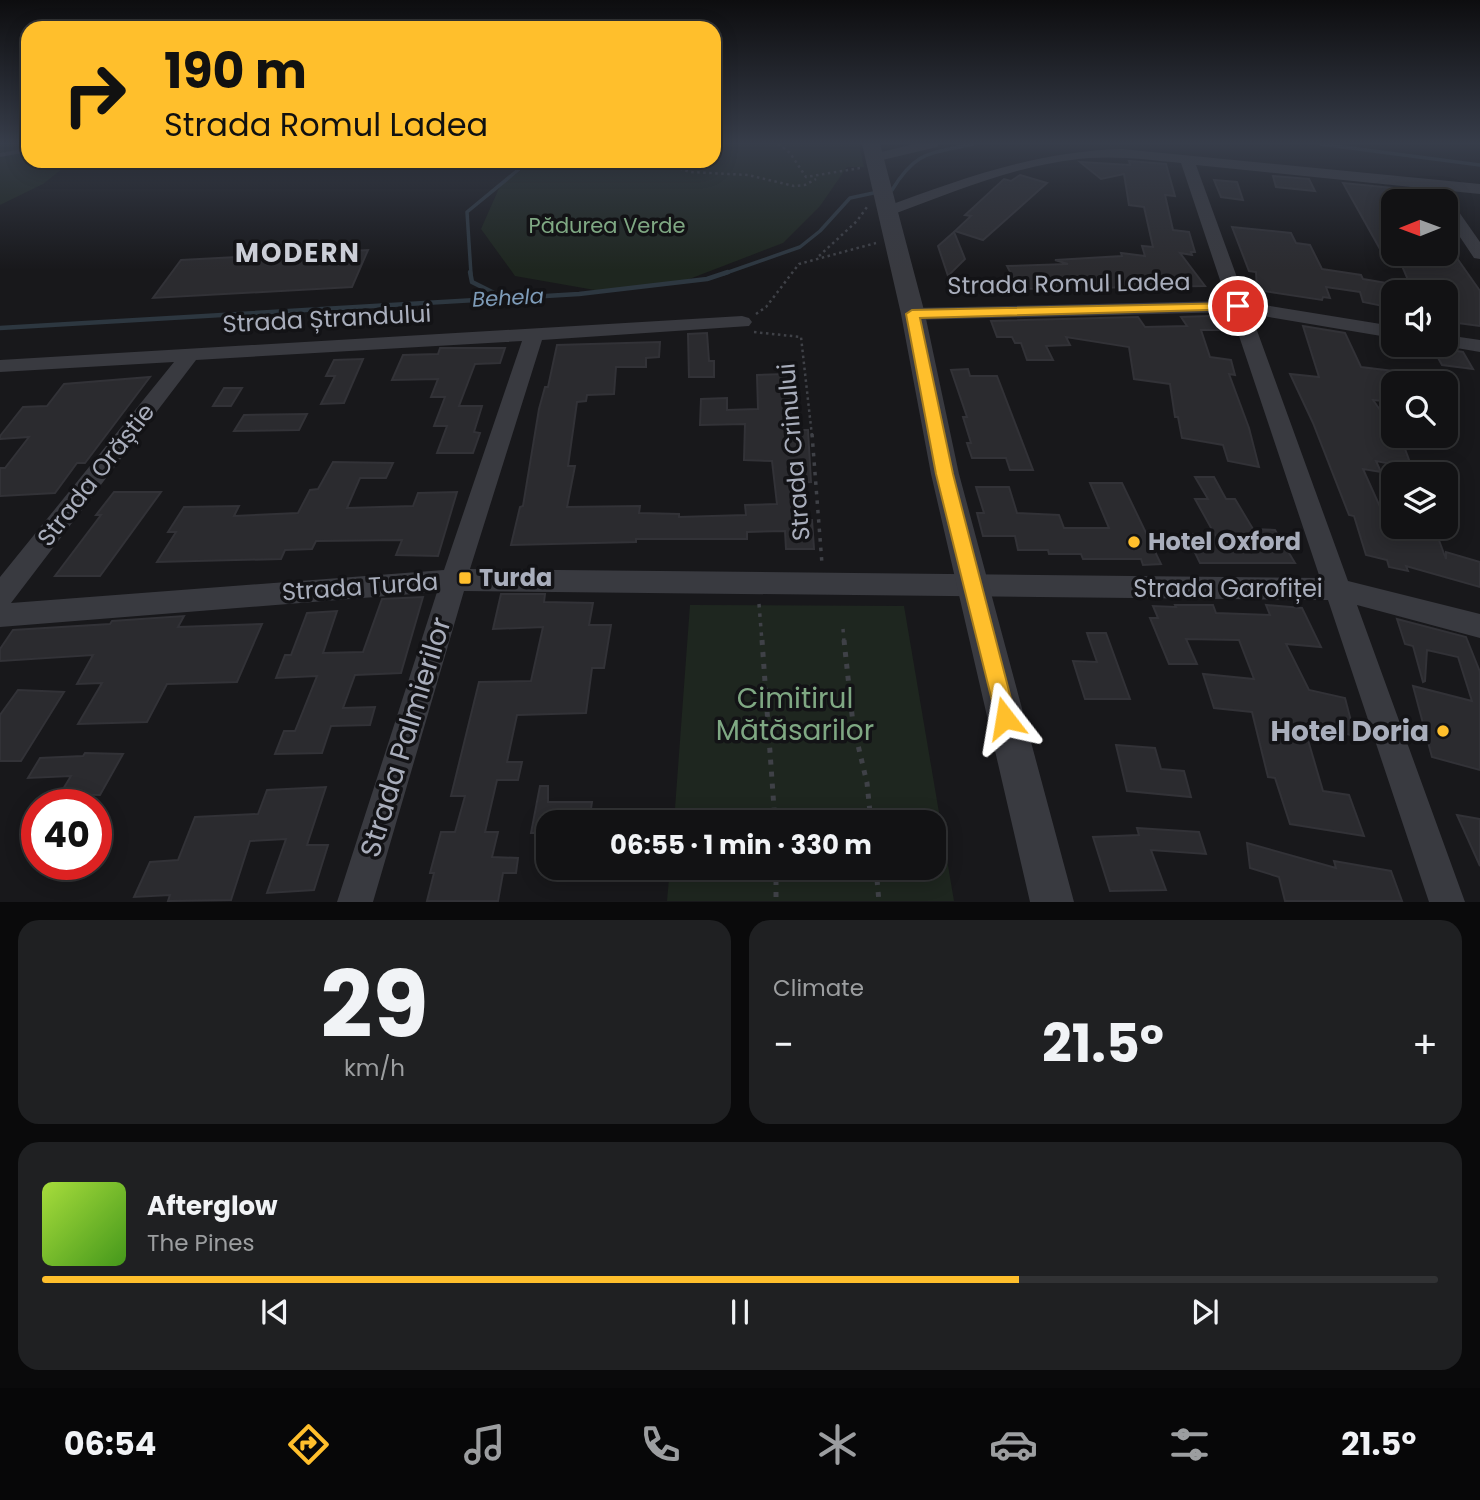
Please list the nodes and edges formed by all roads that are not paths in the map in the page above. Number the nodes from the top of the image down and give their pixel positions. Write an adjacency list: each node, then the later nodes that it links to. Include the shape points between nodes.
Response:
1 (879, 186): 6 (street)
2 (938, 186): 6 (street)
3 (1196, 186): 9 (street)
4 (1451, 186): 5 (street)
5 (1480, 189)
6 (884, 200): 10 (street)
7 (1458, 223): 8 (street)
8 (1480, 254)
9 (1238, 306): 10 (street, Strada Romul Ladea); 12 (street, Strada Romul Ladea); 20 (street)
10 (912, 314): 19 (street)
11 (742, 322): 13 (street, Strada Ștrandului)
12 (1381, 330)
13 (534, 333): 16 (street, Strada Ștrandului); 18 (street, Strada Palmierilor)
14 (1458, 343): 15 (street)
15 (1480, 346)
16 (191, 354): 17 (street, Strada Ștrandului); 21 (street, Strada Orăștie)
17 (0, 366)
18 (454, 580): 19 (street, Strada Turda); 22 (street, Strada Turda); 24 (street, Strada Palmierilor)
19 (972, 587): 20 (street, Strada Garofiței); 25 (street)
20 (1338, 589): 23 (street, Strada Garofiței); 26 (street)
21 (0, 597)
22 (0, 615)
23 (1480, 626)
24 (355, 901)
25 (1052, 901)
26 (1447, 901)

